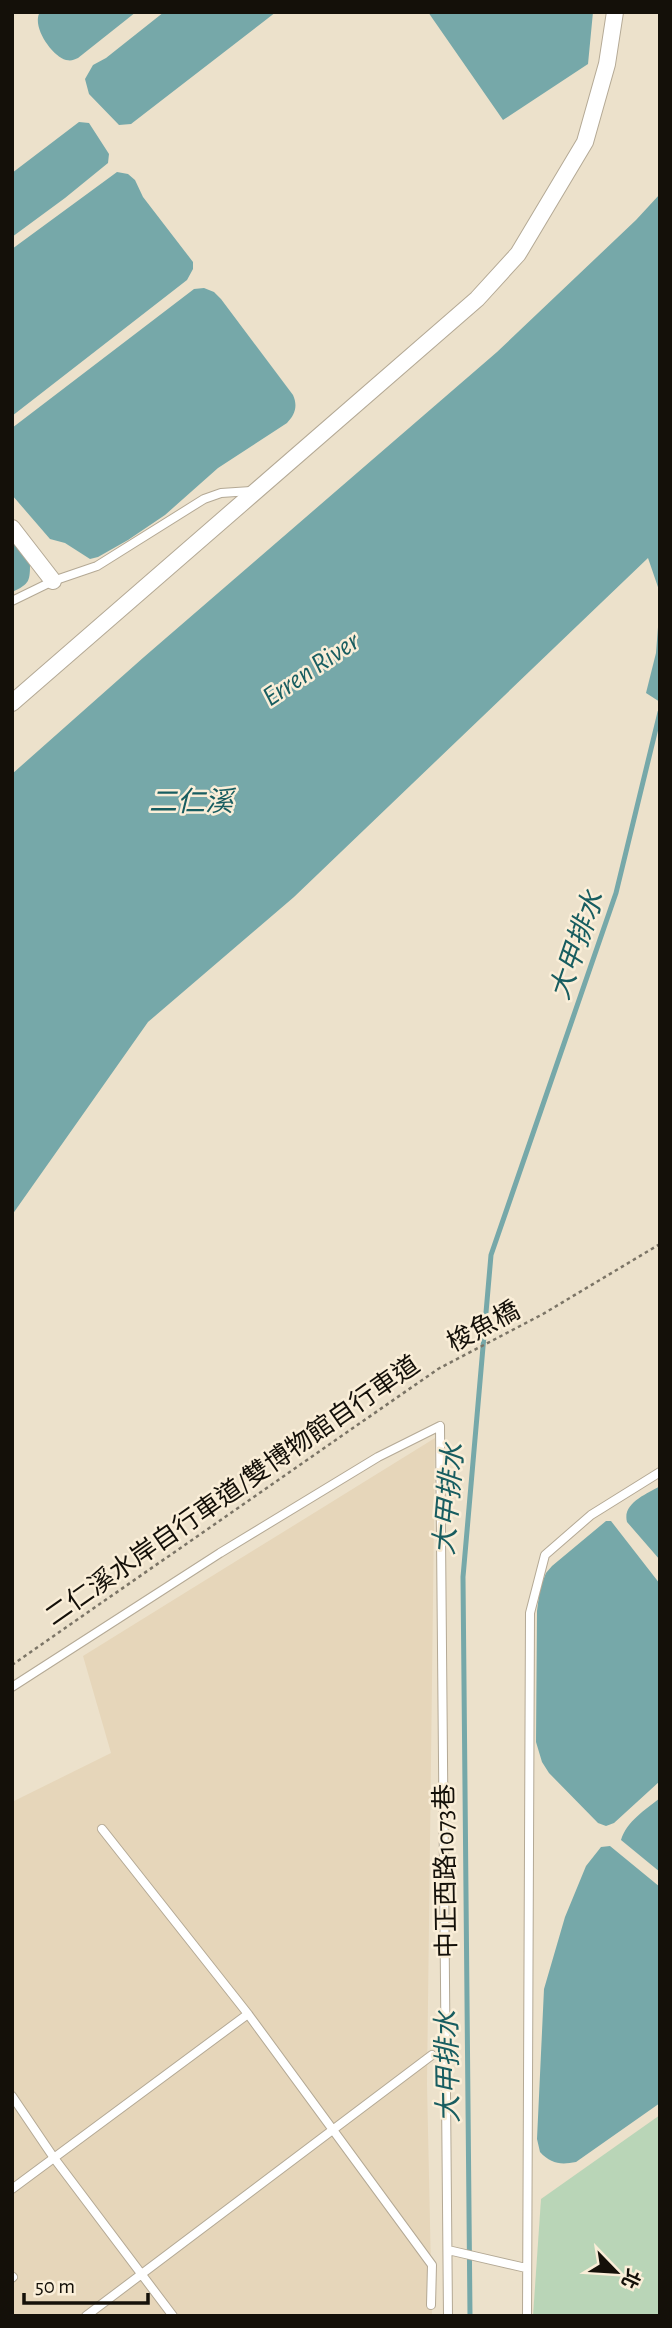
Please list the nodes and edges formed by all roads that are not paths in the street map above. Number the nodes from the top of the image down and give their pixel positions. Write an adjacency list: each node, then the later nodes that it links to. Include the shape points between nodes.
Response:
1 (615, 12): 2 (street, via 607,64 586,142 518,254 477,299)
2 (257, 491): 4 (lane, via 204,499 97,566); 6 (street)
3 (12, 528): 4 (street)
4 (53, 581): 5 (lane)
5 (12, 601)
6 (12, 704)
7 (660, 1472): 17 (lane, via 591,1515 545,1555 530,1613)
8 (12, 1687): 16 (lane, 中正西路1073巷, via 231,1546 378,1457 440,1426)
9 (102, 1829): 10 (lane)
10 (248, 2014): 13 (lane); 14 (lane)
11 (432, 2055): 13 (lane)
12 (12, 2096): 14 (lane)
13 (331, 2129): 18 (lane); 19 (lane, via 432,2265)
14 (54, 2158): 15 (lane); 18 (lane)
15 (12, 2189)
16 (448, 2250): 17 (lane); 22 (lane, 中正西路1073巷)
17 (526, 2268): 23 (lane)
18 (142, 2274): 20 (lane); 21 (lane)
19 (431, 2305)
20 (86, 2316)
21 (173, 2316)
22 (448, 2316)
23 (527, 2316)

